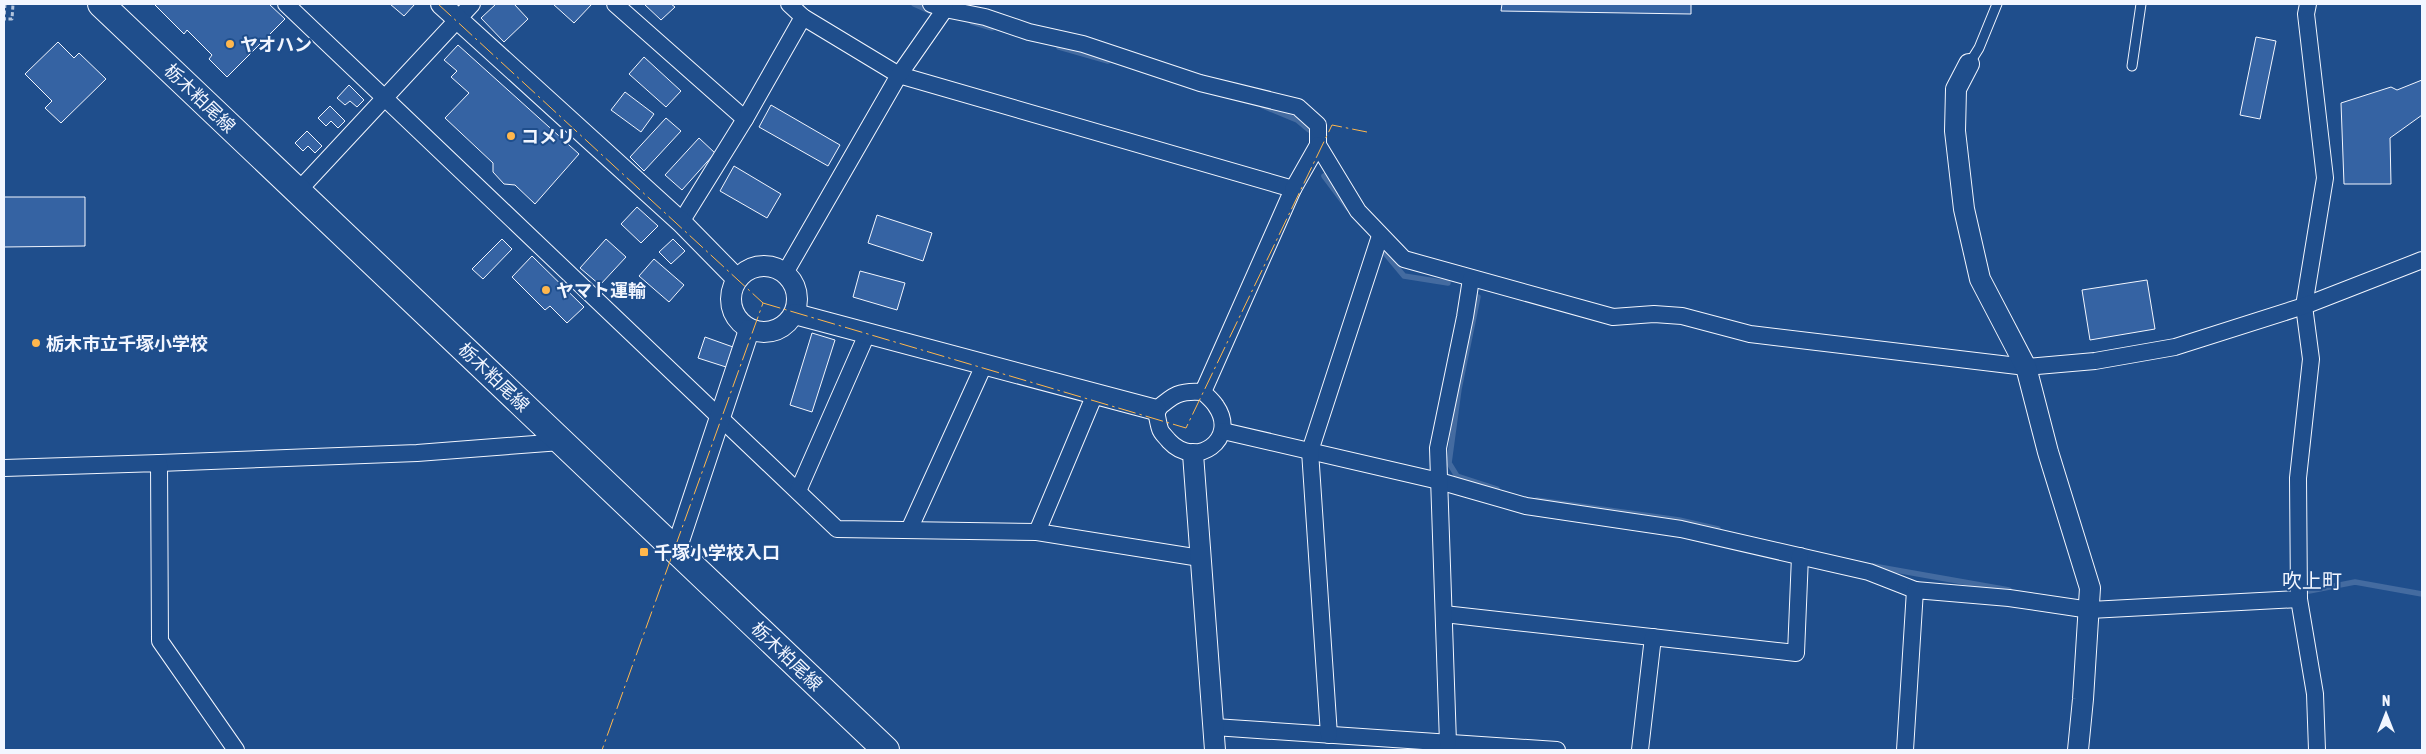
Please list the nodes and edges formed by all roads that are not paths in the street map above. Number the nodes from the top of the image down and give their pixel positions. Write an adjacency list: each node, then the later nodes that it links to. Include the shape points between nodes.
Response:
1 (102, 4): 20 (main road, 栃木粕尾線)
2 (286, 4): 16 (street)
3 (441, 4): 12 (street)
4 (472, 4): 12 (street)
5 (615, 4): 17 (street)
6 (788, 4): 11 (street)
7 (1997, 4): 13 (lane)
8 (2141, 4): 14 (lane)
9 (2308, 4): 27 (street, via 2306,14 2325,178)
10 (938, 6): 15 (street); 18 (street, via 1084,44 1200,83 1298,107 1318,125)
11 (803, 17): 15 (street); 17 (street)
12 (458, 19): 16 (street); 21 (street)
13 (1969, 64): 32 (street, via 1956,89 1955,114 1964,209 1980,279)
14 (2132, 66)
15 (899, 74): 19 (street); 24 (street)
16 (385, 98): 20 (street); 36 (street)
17 (745, 120): 21 (street)
18 (1318, 145): 19 (street); 22 (street, via 1358,211)
19 (1293, 189): 33 (street)
20 (298, 191): 38 (main road, 栃木粕尾線)
21 (681, 222): 25 (street)
22 (1380, 236): 26 (street, via 1404,260); 39 (street)
23 (2422, 260): 27 (street)
24 (785, 272): 25 (street, via 769,266 751,268); 28 (street, via 794,284 798,299)
25 (737, 279): 29 (street, via 730,297 732,307 735,316)
26 (1470, 279): 32 (street, via 1613,317 1682,316 1750,334); 43 (street, via 1438,448)
27 (2304, 306): 32 (street, via 2174,347 2095,361); 51 (street, via 2311,359 2298,478)
28 (795, 314): 29 (street, via 783,327 766,333); 30 (street)
29 (749, 330): 36 (street)
30 (868, 334): 31 (street); 44 (street)
31 (984, 365): 34 (street); 45 (street)
32 (2026, 367): 52 (street, via 2048,452 2090,588)
33 (1203, 392): 35 (street, via 1186,391); 37 (street, via 1217,406)
34 (1096, 394): 35 (street); 46 (street)
35 (1156, 410): 40 (street, via 1160,431 1177,449)
36 (721, 416): 44 (street); 47 (street)
37 (1223, 431): 39 (street); 40 (street, via 1218,441 1203,452)
38 (561, 442): 41 (street, via 416,453); 47 (main road, 栃木粕尾線)
39 (1310, 451): 43 (street); 56 (street)
40 (1193, 454): 49 (street)
41 (158, 463): 42 (street); 58 (street, via 160,641)
42 (4, 468)
43 (1439, 481): 48 (street, via 1526,506 1681,529); 53 (street)
44 (798, 491): 45 (street, via 838,528)
45 (909, 530): 46 (street)
46 (1037, 532): 49 (street)
47 (676, 550): 59 (main road, 栃木粕尾線)
48 (1800, 556): 50 (street, via 1869,572); 54 (street, via 1796,653)
49 (1200, 558): 55 (street)
50 (1915, 590): 52 (street, via 2009,598); 63 (street)
51 (2299, 599): 52 (street); 65 (street, via 2315,694)
52 (2090, 610): 64 (street)
53 (1444, 614): 54 (street); 57 (street)
54 (1653, 637): 62 (street)
55 (1214, 727): 56 (street); 60 (street)
56 (1329, 735): 57 (street)
57 (1448, 743): 61 (street)
58 (236, 750)
59 (886, 750)
60 (1215, 750)
61 (1557, 750)
62 (1640, 750)
63 (1905, 750)
64 (2078, 750)
65 (2317, 750)

